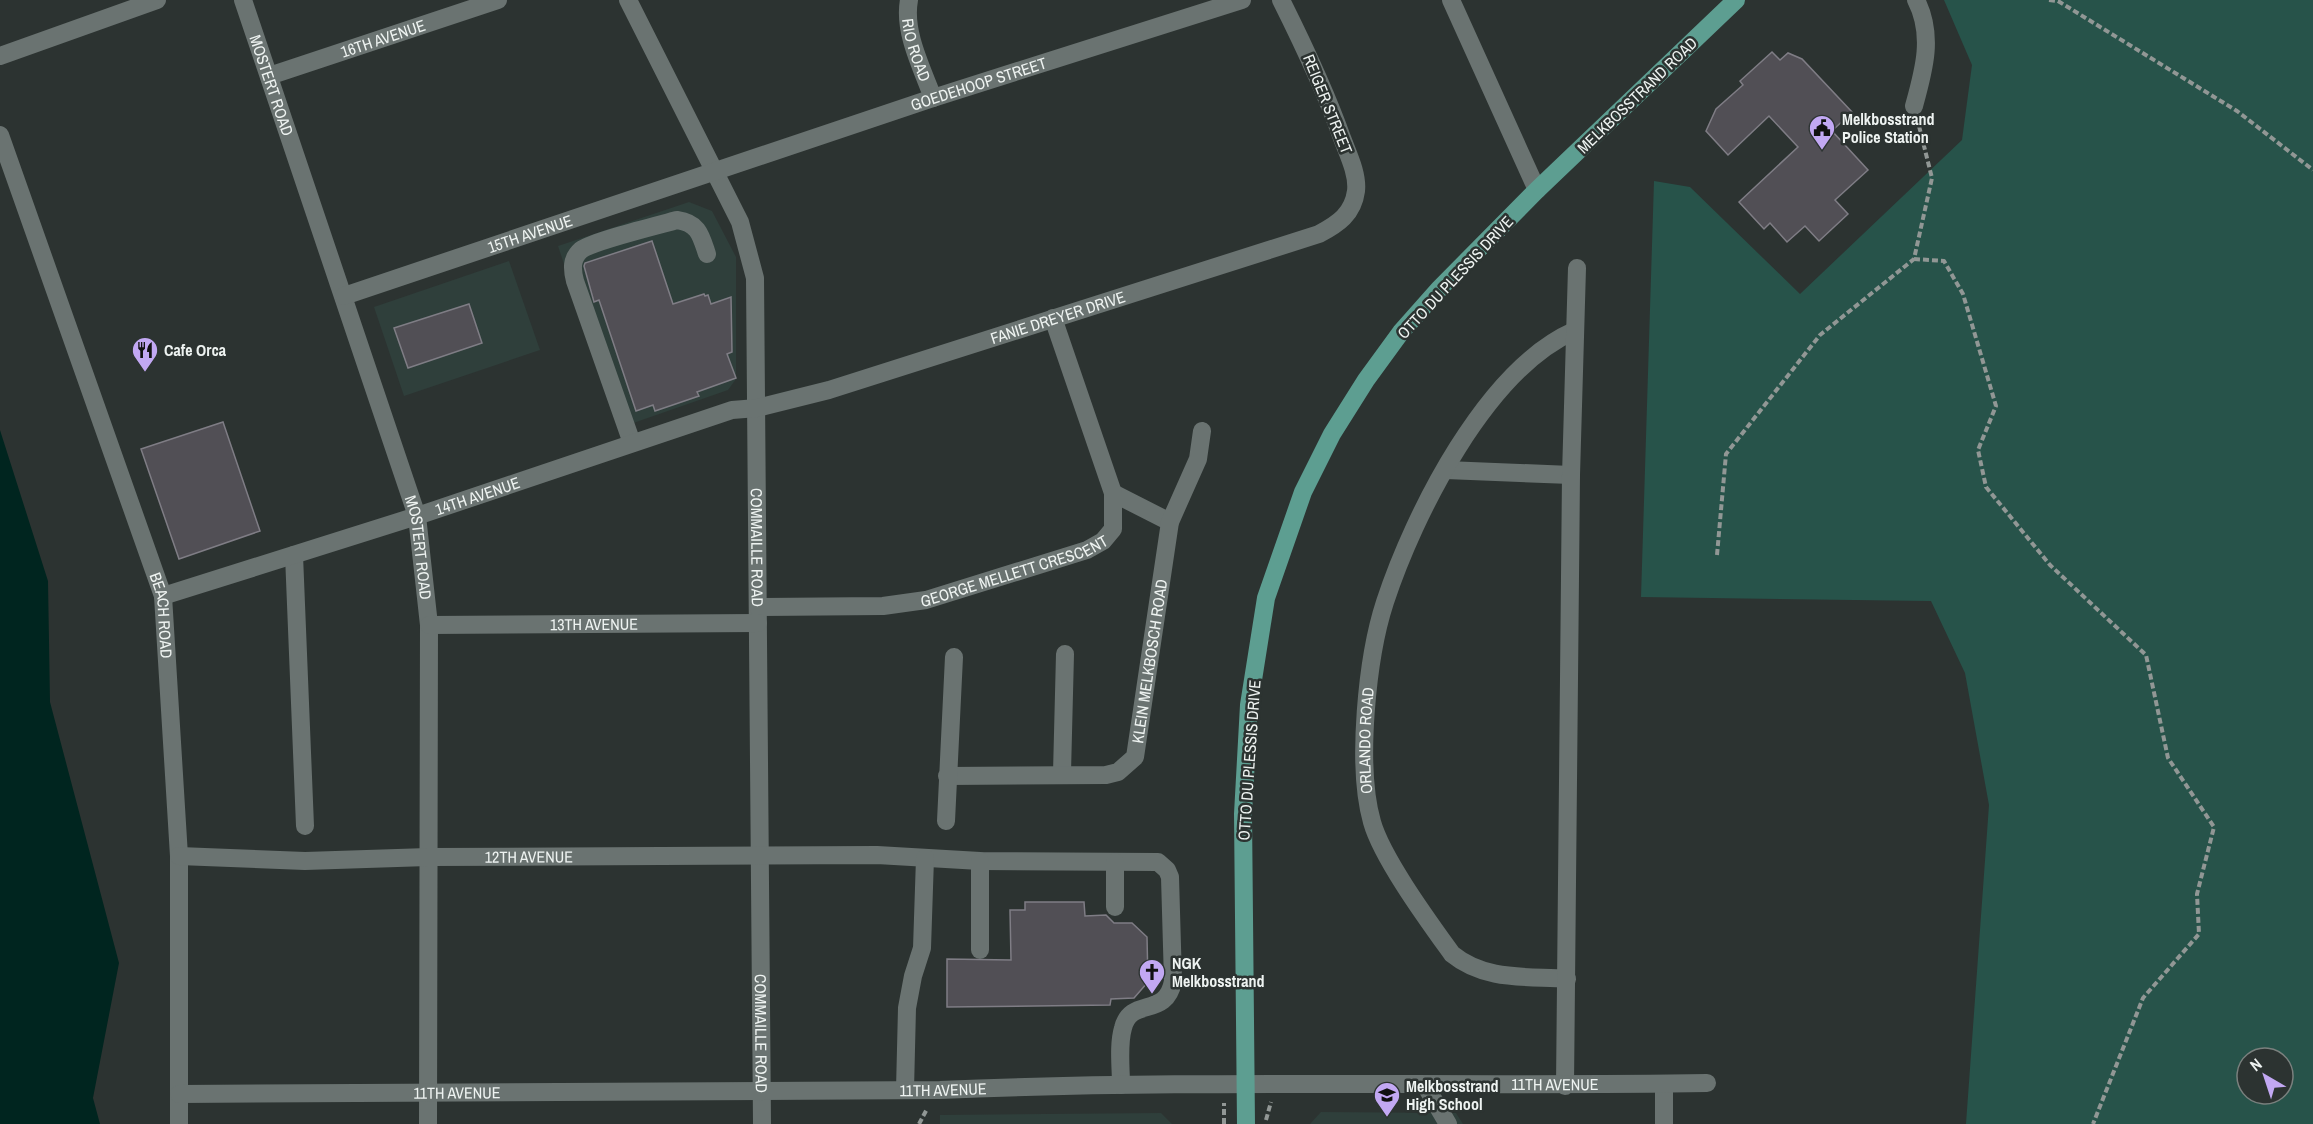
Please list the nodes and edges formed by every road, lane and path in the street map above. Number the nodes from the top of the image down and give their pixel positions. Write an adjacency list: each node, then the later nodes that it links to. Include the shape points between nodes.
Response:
1 (157, 0): 13 (street)
2 (243, 0): 14 (street, MOSTERT ROAD)
3 (498, 0): 14 (street, 16TH AVENUE)
4 (628, 0): 19 (street, COMMAILLE ROAD)
5 (909, 0): 15 (street, RIO ROAD, via 907,13 912,37)
6 (1242, 0): 15 (street, GOEDEHOOP STREET)
7 (1281, 0): 21 (street, REIGER STREET, via 1319,76 1353,168 1356,190)
8 (1451, 0): 20 (street)
9 (1736, 0): 20 (main road, MELKBOSSTRAND ROAD)
10 (1916, 0): 16 (street, via 1927,40)
11 (2049, 0): 12 (path)
12 (2058, 1): 18 (path, via 2237,111)
13 (0, 56)
14 (269, 76): 25 (street, MOSTERT ROAD)
15 (933, 98): 19 (street, GOEDEHOOP STREET)
16 (1914, 106): 23 (path, via 1932,178)
17 (0, 135): 38 (street, BEACH ROAD)
18 (2313, 170)
19 (716, 172): 25 (street, 15TH AVENUE); 28 (street, COMMAILLE ROAD, via 740,222 755,278)
20 (1537, 190): 57 (main road, OTTO DU PLESSIS DRIVE, via 1440,288 1366,380 1332,434 1303,492 1266,598 1249,705 1243,814)
21 (1350, 212): 26 (street, FANIE DREYER DRIVE, via 1319,234)
22 (708, 254): 30 (street, via 698,228 677,220 588,246 575,258 575,281)
23 (1914, 259): 37 (path, via 1820,335 1726,454); 72 (path, via 1944,261 1963,294 1996,406 1978,450 1986,487 2050,565 2146,655 2168,758 2214,827 2196,894 2199,934 2143,998)
24 (1577, 268): 27 (street)
25 (344, 296): 34 (street, MOSTERT ROAD)
26 (1053, 318): 28 (street, FANIE DREYER DRIVE, via 829,390); 33 (street, GEORGE MELLETT CRESCENT)
27 (1574, 331): 31 (street, ORLANDO ROAD, via 1542,350 1485,407); 32 (street)
28 (757, 408): 30 (street, 14TH AVENUE, via 732,410); 39 (street, COMMAILLE ROAD)
29 (1202, 431): 35 (street, KLEIN MELKBOSCH ROAD, via 1198,459)
30 (632, 443): 34 (street, 14TH AVENUE)
31 (1446, 470): 32 (street); 55 (street, ORLANDO ROAD, via 1399,566 1379,628 1364,754 1372,823 1384,850 1437,934 1468,967 1488,974)
32 (1570, 475): 55 (street)
33 (1113, 493): 35 (street); 39 (street, GEORGE MELLETT CRESCENT, via 1113,529 1103,541 1087,550 926,600)
34 (417, 516): 36 (street, 14TH AVENUE); 40 (street, MOSTERT ROAD)
35 (1170, 522): 43 (street, KLEIN MELKBOSCH ROAD, via 1135,758 1112,773)
36 (294, 555): 38 (street, 14TH AVENUE); 46 (street)
37 (1717, 555)
38 (163, 596): 47 (street, BEACH ROAD)
39 (758, 615): 40 (street, 13TH AVENUE); 48 (street, COMMAILLE ROAD)
40 (429, 625): 49 (street, MOSTERT ROAD)
41 (1065, 654): 43 (street)
42 (954, 657): 44 (street)
43 (1062, 773): 44 (street, KLEIN MELKBOSCH ROAD)
44 (947, 776): 45 (street)
45 (946, 821)
46 (305, 826)
47 (179, 856): 49 (street, 12TH AVENUE, via 305,861); 64 (street, BEACH ROAD)
48 (760, 856): 49 (street, 12TH AVENUE); 50 (street, 12TH AVENUE); 63 (street, COMMAILLE ROAD)
49 (428, 857): 65 (street, MOSTERT ROAD)
50 (925, 858): 51 (street, 12TH AVENUE); 62 (street, via 922,948 907,1008)
51 (980, 861): 52 (street, 12TH AVENUE); 54 (street)
52 (1115, 861): 53 (street); 59 (street, 12TH AVENUE, via 1152,861 1167,870 1173,981 1166,1000 1158,1006 1136,1010 1122,1029)
53 (1115, 907)
54 (980, 951)
55 (1567, 979): 61 (street)
56 (1707, 1083): 58 (street, 11TH AVENUE)
57 (1246, 1084): 59 (street, 11TH AVENUE); 60 (street, 11TH AVENUE); 69 (main road, OTTO DU PLESSIS DRIVE)
58 (1664, 1084): 61 (street, 11TH AVENUE); 71 (street)
59 (1121, 1085): 62 (street, 11TH AVENUE)
60 (1425, 1085): 61 (street, 11TH AVENUE); 70 (street)
61 (1565, 1086)
62 (905, 1090): 63 (street, 11TH AVENUE)
63 (761, 1091): 65 (street, 11TH AVENUE); 68 (street, COMMAILLE ROAD)
64 (178, 1094): 65 (street, 11TH AVENUE); 66 (street, BEACH ROAD)
65 (429, 1094): 67 (street, MOSTERT ROAD)
66 (179, 1124)
67 (428, 1124)
68 (762, 1124)
69 (1246, 1124)
70 (1449, 1124)
71 (1664, 1124)
72 (2093, 1124)

